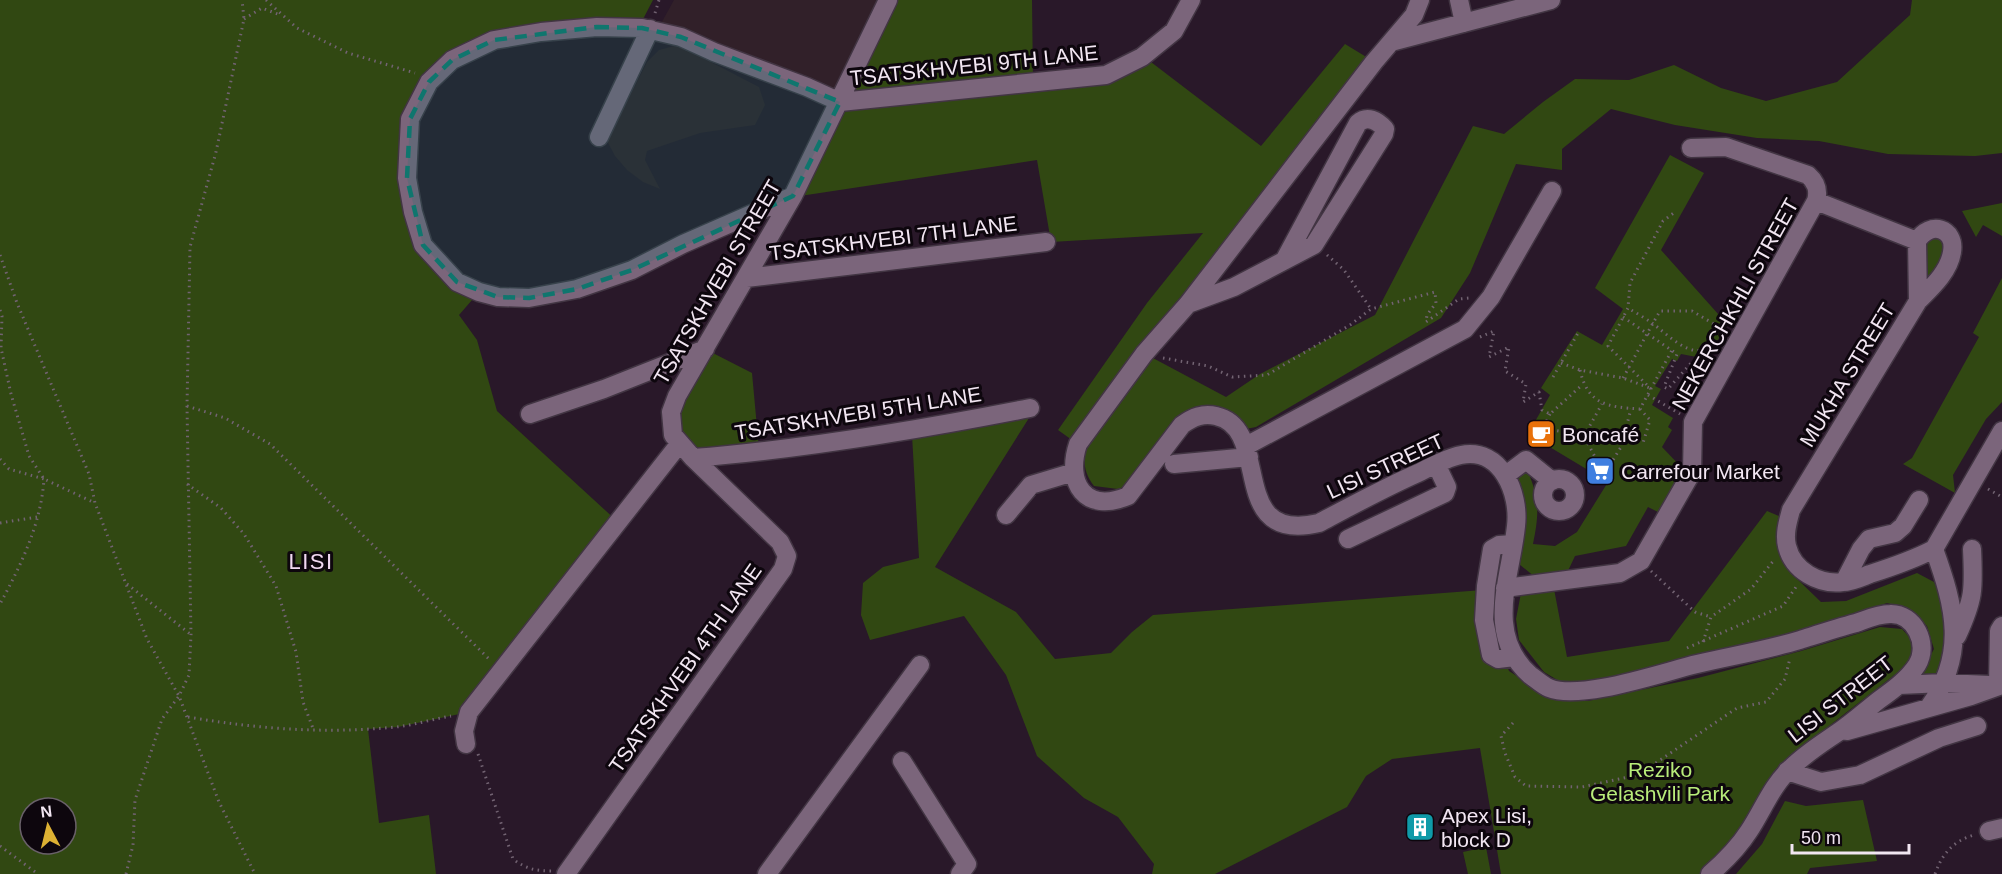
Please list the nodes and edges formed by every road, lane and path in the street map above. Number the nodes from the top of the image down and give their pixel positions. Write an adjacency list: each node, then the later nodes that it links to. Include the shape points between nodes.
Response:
1 (242, 0): 9 (path)
2 (266, 0): 8 (path)
3 (888, 0): 14 (street, TSATSKHVEBI STREET)
4 (1191, 0): 14 (street, TSATSKHVEBI 9TH LANE, via 1174,30 1142,57 1106,75)
5 (1420, 0): 12 (street, via 1414,15)
6 (1459, 0): 10 (street)
7 (1551, 0): 10 (street)
8 (284, 17): 9 (path, via 262,8); 13 (path, via 297,28 348,53)
9 (244, 19): 51 (path, via 216,152 190,248)
10 (1464, 23): 12 (street)
11 (650, 29): 14 (street, via 681,37); 15 (street); 18 (street, via 597,27 494,40 452,60 429,82 410,119 407,178 423,244 440,266 457,282 498,297 529,298 577,289 632,270)
12 (1390, 42): 29 (street)
13 (405, 69)
14 (840, 102): 18 (street, TSATSKHVEBI STREET)
15 (599, 138)
16 (1691, 148): 19 (street, via 1726,147 1808,175 1817,188)
17 (1552, 191): 27 (street)
18 (793, 196): 26 (street, TSATSKHVEBI STREET)
19 (1816, 201): 21 (street, NEKERCHKHLI STREET); 82 (street, NEKERCHKHLI STREET, via 1693,422 1692,472)
20 (1675, 212): 30 (path, via 1663,221 1630,283)
21 (1917, 241): 28 (street, MUKHA STREET); 28 (street, MUKHA STREET, via 1929,229 1942,229 1952,251 1933,287)
22 (1046, 242): 26 (street, TSATSKHVEBI 7TH LANE)
23 (1320, 249): 31 (path, via 1344,270)
24 (0, 255): 73 (path, via 89,474)
25 (1284, 261): 25 (street, via 1358,123 1369,118 1382,125 1384,134 1314,245); 29 (street, via 1234,287)
26 (746, 279): 38 (street, TSATSKHVEBI STREET)
27 (1491, 297): 31 (path, via 1459,299 1425,322 1436,303 1435,292); 35 (street)
28 (1917, 301): 79 (street, MUKHA STREET, via 1791,510)
29 (1188, 304): 40 (street)
30 (1628, 308): 33 (path); 34 (path)
31 (1371, 309): 40 (path, via 1267,375 1232,377 1208,366)
32 (0, 310): 69 (path, via 1,348 14,405 29,456)
33 (1623, 317): 36 (path); 42 (path, via 1608,345)
34 (1652, 323): 34 (path, via 1683,347 1699,351 1707,348 1714,337 1714,324 1692,311 1660,311); 36 (path)
35 (1465, 329): 56 (path, via 1481,337 1494,331 1489,357 1509,347 1505,370 1526,384 1523,402 1539,392 1542,410); 62 (street)
36 (1647, 332): 39 (path); 42 (path)
37 (1578, 333): 41 (path)
38 (705, 349): 55 (street); 60 (street, TSATSKHVEBI STREET, via 671,412 674,435)
39 (1672, 350): 46 (path, via 1677,354 1664,387 1668,389 1691,363 1695,364 1680,395 1683,397); 48 (path)
40 (1144, 354): 67 (street, via 1078,444)
41 (1561, 363): 43 (path); 44 (path)
42 (1629, 367): 45 (path); 48 (path)
43 (1580, 370): 45 (path); 47 (path)
44 (1553, 377)
45 (1623, 378): 48 (path)
46 (1696, 383)
47 (1583, 384): 50 (path); 56 (path)
48 (1652, 389): 49 (path)
49 (1648, 395): 54 (path); 57 (path)
50 (1602, 404): 53 (path); 59 (path)
51 (187, 406): 71 (path); 97 (path, via 225,418 270,444)
52 (1030, 408): 63 (street, TSATSKHVEBI 5TH LANE, via 911,431 761,453)
53 (1631, 409): 54 (path); 59 (path, via 1621,447 1608,468 1595,457)
54 (1640, 409): 61 (path, via 1650,420)
55 (530, 414)
56 (1550, 414): 59 (path, via 1543,428)
57 (1680, 415)
58 (2002, 430): 80 (street)
59 (1584, 436)
60 (680, 443): 63 (street, TSATSKHVEBI 4TH LANE); 97 (street)
61 (1642, 443)
62 (1248, 451): 65 (street); 66 (street, LISI STREET, via 1255,494 1276,520 1290,526 1318,523); 67 (street, LISI STREET, via 1233,424 1218,416 1205,415 1182,425 1128,496 1101,502 1087,497 1077,486)
63 (693, 458): 114 (street, TSATSKHVEBI 4TH LANE, via 780,542 787,555 783,569)
64 (0, 459): 69 (path, via 9,469)
65 (1173, 464)
66 (1436, 464): 68 (street, LISI STREET, via 1464,454 1478,455 1491,460); 77 (street, via 1447,487 1445,493)
67 (1074, 472): 74 (street, via 1031,485)
68 (1506, 475): 70 (street, via 1526,460); 78 (street, LISI STREET, via 1517,523)
69 (44, 479): 73 (path); 75 (path)
70 (1552, 481)
71 (187, 484): 90 (path); 107 (path, via 229,516 276,586 296,652 303,702)
72 (1919, 500): 84 (street, via 1895,533 1869,539)
73 (95, 503): 85 (path)
74 (1006, 515)
75 (37, 518): 76 (path); 87 (path, via 25,557)
76 (0, 523)
77 (1348, 539)
78 (1513, 544): 86 (street, LISI STREET); 95 (street, via 1492,549 1484,620 1491,655 1498,659)
79 (1786, 545): 83 (street); 88 (path, via 1751,589)
80 (1934, 549): 84 (street, via 1915,560); 92 (street, via 1954,614)
81 (1972, 549): 92 (street, via 1973,595)
82 (1641, 561): 86 (street, via 1620,573); 88 (path, via 1695,612)
83 (1805, 574): 84 (street, via 1822,581); 93 (path, via 1783,606)
84 (1844, 582)
85 (126, 583): 90 (path); 101 (path, via 147,639)
86 (1505, 588): 95 (street, LISI STREET, via 1504,626)
87 (0, 604)
88 (1711, 617): 93 (path)
89 (2002, 626): 100 (street)
90 (191, 635): 101 (path, via 189,675)
91 (1795, 641): 95 (street, LISI STREET, via 1582,691 1548,688); 99 (street, LISI STREET, via 1881,615 1901,615 1917,629 1922,650 1919,663); 105 (path, via 1785,680 1766,702 1737,708 1638,775 1582,787 1526,786 1515,777 1501,736)
92 (1955, 641): 98 (street)
93 (1703, 642): 94 (path)
94 (1681, 651)
95 (1514, 657)
96 (920, 665): 118 (street)
97 (501, 671): 103 (street)
98 (1944, 683): 99 (street); 100 (street); 102 (street)
99 (1899, 685): 108 (street, LISI STREET)
100 (2000, 685): 102 (street)
101 (179, 696): 104 (path); 116 (path, via 162,719 135,800 133,845)
102 (1929, 707): 108 (street)
103 (469, 712): 107 (path, via 398,727); 109 (street, via 464,731)
104 (188, 717): 107 (path, via 248,727); 117 (path, via 219,802)
105 (1513, 723)
106 (1977, 726): 111 (street, via 1939,738 1860,775 1821,782)
107 (314, 731)
108 (1836, 734): 111 (street, LISI STREET)
109 (473, 745): 114 (path, via 513,860 538,871)
110 (902, 761): 119 (street, via 967,864)
111 (1787, 771): 120 (street, LISI STREET, via 1730,857)
112 (1996, 829): 121 (path, via 1963,838 1946,850)
113 (0, 846): 115 (path)
114 (571, 868)
115 (38, 874)
116 (126, 874)
117 (255, 874)
118 (767, 874)
119 (960, 874)
120 (1710, 874)
121 (1935, 874)

